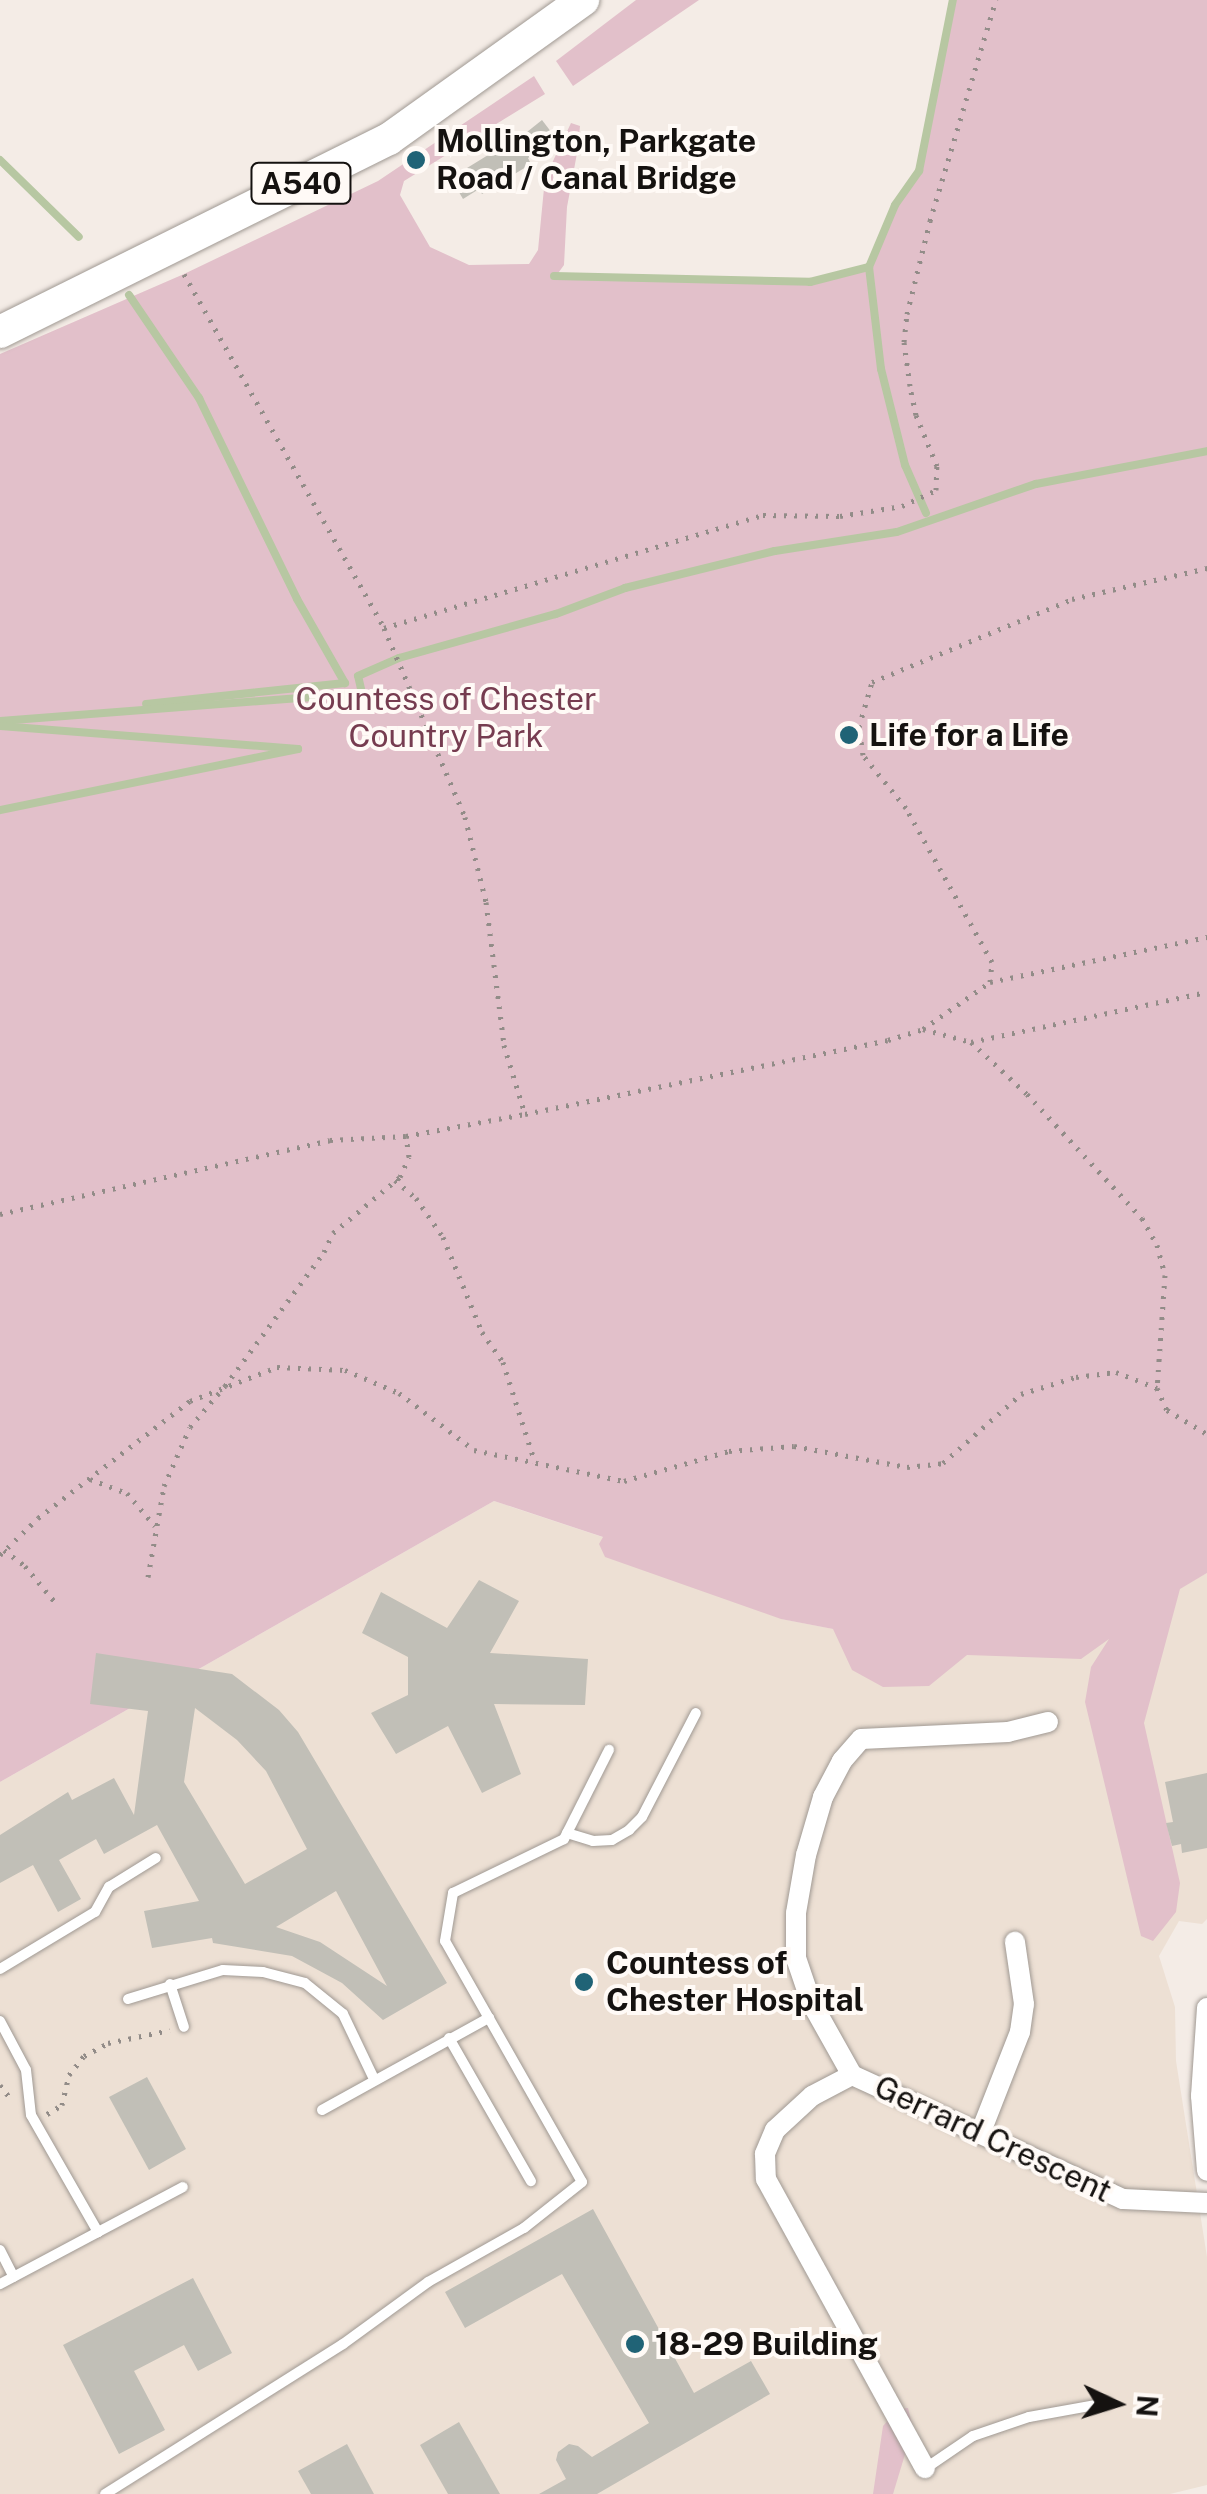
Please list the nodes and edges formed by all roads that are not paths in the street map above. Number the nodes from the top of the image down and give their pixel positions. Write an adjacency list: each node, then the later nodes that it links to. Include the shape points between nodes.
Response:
1 (583, 0): 2 (main road, A540, via 389,139)
2 (0, 332)
3 (696, 1713): 6 (lane, via 629,1830 612,1840)
4 (1048, 1722): 17 (street, Gerrard Crescent, via 1008,1732 861,1740 842,1761 806,1854 796,1958 811,2002)
5 (609, 1750): 6 (lane)
6 (566, 1834): 13 (lane, via 453,1893 445,1941)
7 (156, 1858): 9 (lane, via 108,1887 95,1912)
8 (1015, 1942): 20 (street, via 1024,2004 1020,2032)
9 (0, 1969)
10 (170, 1984): 11 (lane); 15 (lane); 18 (lane, via 223,1970 305,1983 343,2014)
11 (128, 1999)
12 (1207, 2008): 21 (street)
13 (489, 2018): 16 (lane); 32 (lane, via 582,2182 524,2228 428,2282 343,2344)
14 (0, 2021): 26 (lane, via 26,2070 31,2115)
15 (178, 2028)
16 (449, 2038): 18 (lane); 23 (lane)
17 (852, 2075): 20 (street, Gerrard Crescent); 31 (street, via 812,2096 775,2130 765,2154 766,2179)
18 (374, 2078): 19 (lane)
19 (322, 2110)
20 (980, 2134): 25 (street, Gerrard Crescent, via 1123,2199)
21 (1205, 2143): 22 (street)
22 (1207, 2172)
23 (531, 2181)
24 (183, 2187): 26 (lane)
25 (1207, 2202)
26 (98, 2232): 28 (lane)
27 (0, 2250): 28 (lane)
28 (14, 2277): 29 (lane)
29 (0, 2284)
30 (1106, 2403): 31 (lane, via 1029,2417 974,2436)
31 (925, 2468)
32 (105, 2494)

